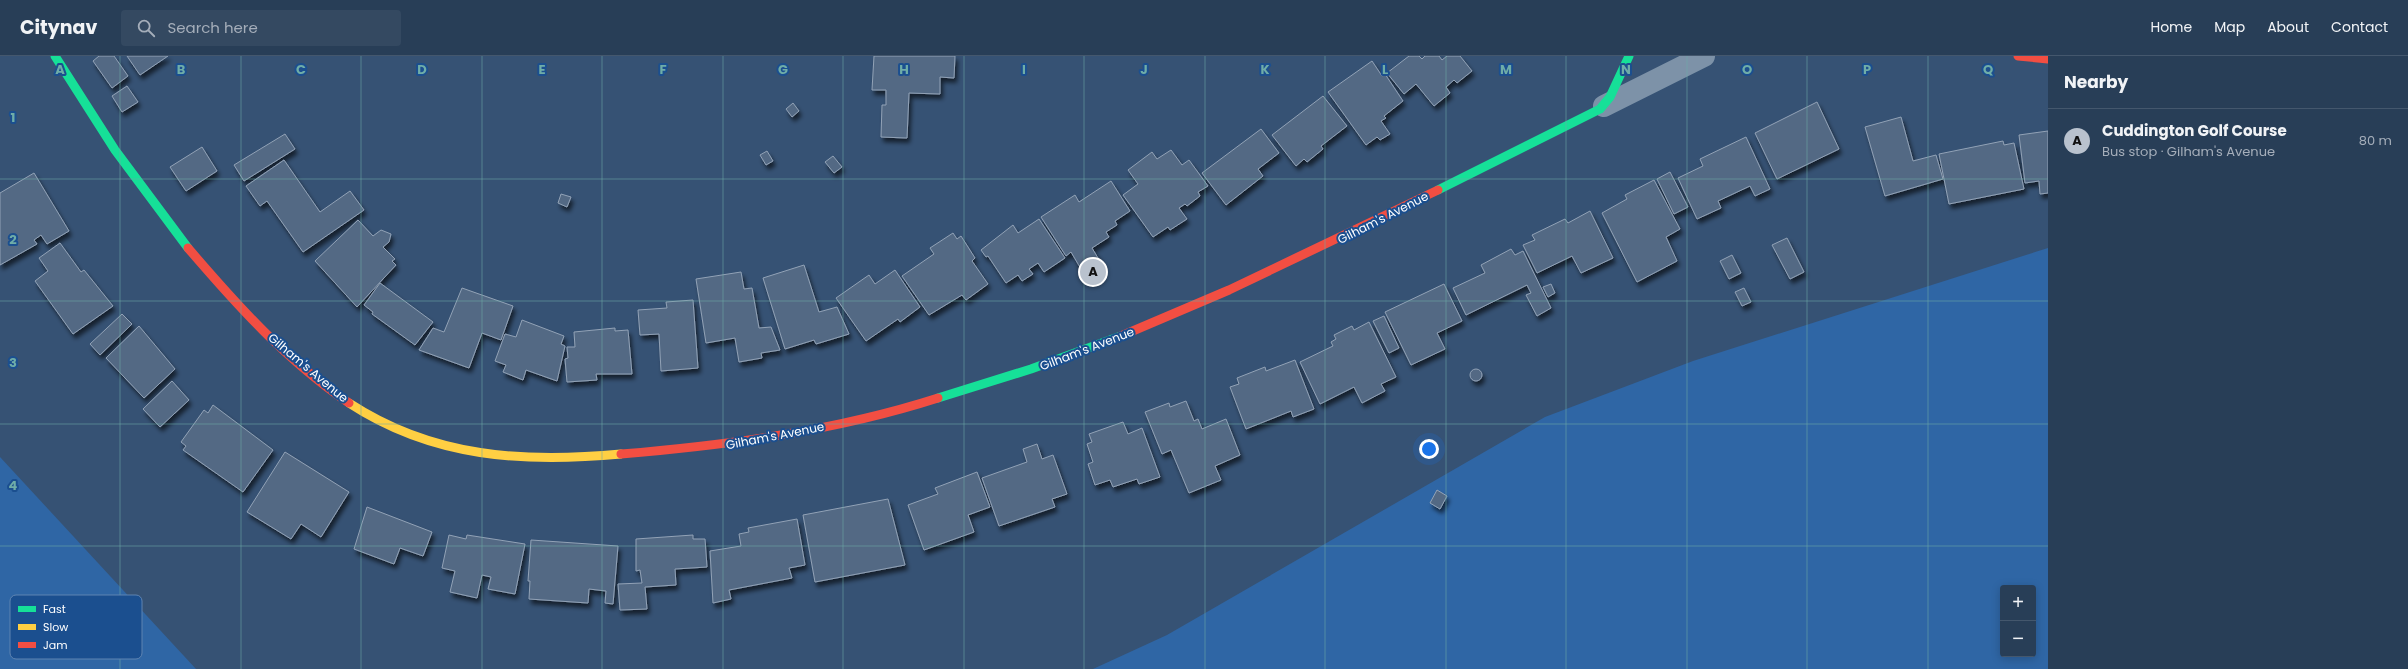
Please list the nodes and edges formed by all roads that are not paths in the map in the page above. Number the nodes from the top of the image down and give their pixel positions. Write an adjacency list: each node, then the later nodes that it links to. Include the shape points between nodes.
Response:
1 (55, 56): 6 (street, Gilham's Avenue, via 88,110 157,208 253,319 304,368 350,403 394,428 443,446 500,456 586,457 722,446 856,421 936,401 1113,341 1337,241)
2 (1629, 56): 6 (street)
3 (1704, 56): 6 (street, Gilham's Avenue)
4 (2018, 56): 5 (street)
5 (2048, 59)
6 (1604, 106)

